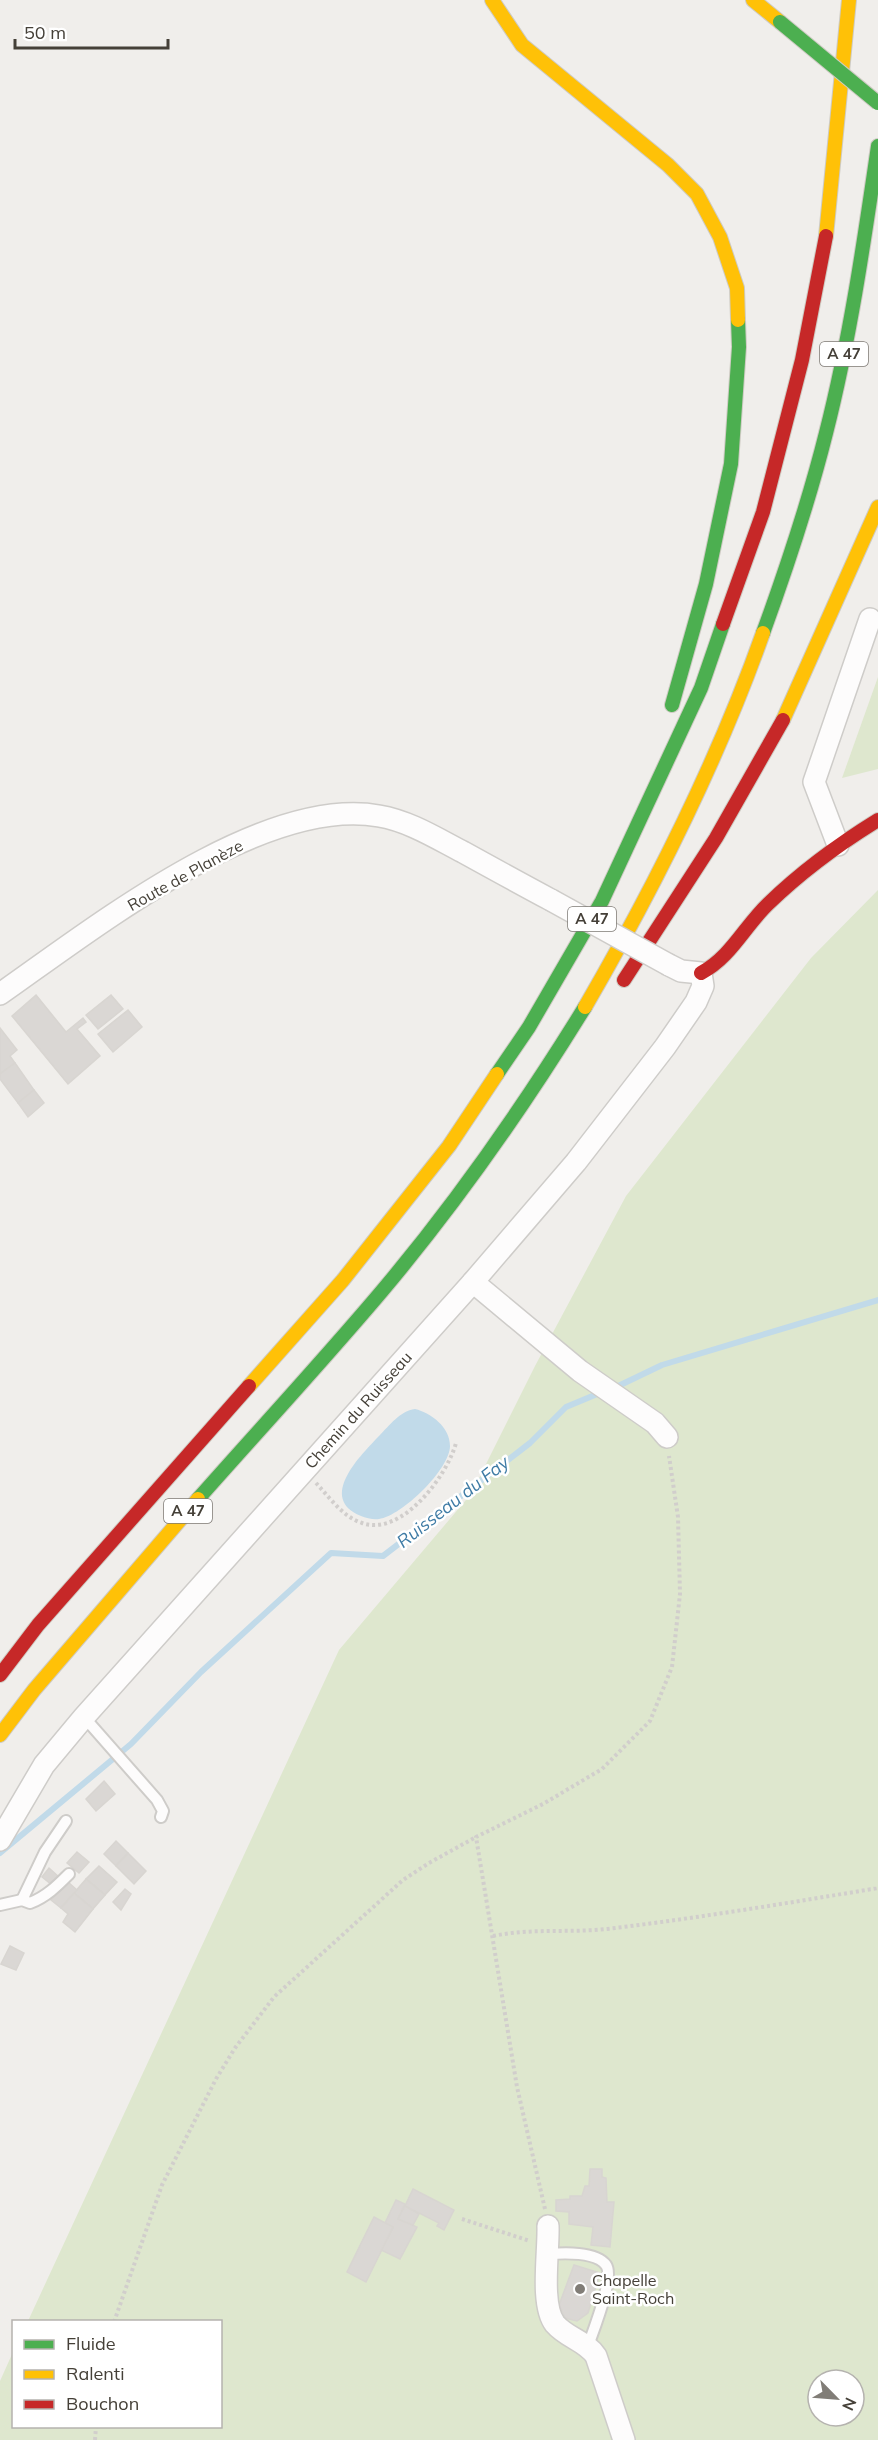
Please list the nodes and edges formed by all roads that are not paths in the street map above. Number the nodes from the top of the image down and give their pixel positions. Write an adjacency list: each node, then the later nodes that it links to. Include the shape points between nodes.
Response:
1 (492, 0): 8 (main road, via 522,45 668,165 697,194 720,237 736,288 739,347 731,464 706,584)
2 (753, 0): 4 (main road, bridge)
3 (849, 0): 11 (main road, A 47, via 828,226 796,382 763,512 700,688)
4 (878, 103)
5 (878, 146): 17 (main road, A 47, via 846,346 790,558 714,753 665,859 610,963)
6 (878, 507): 14 (main road, via 797,692 735,808)
7 (870, 619): 12 (street, via 814,782)
8 (668, 716)
9 (648, 768): 11 (main road)
10 (878, 820): 12 (main road)
11 (635, 832): 20 (main road, A 47, via 602,901 529,1026 449,1146 344,1280 38,1625)
12 (838, 845): 13 (main road, via 766,906 721,960)
13 (701, 973): 15 (street, Route de Planèze, bridge, via 669,965 428,833 381,816 354,813 327,814 226,848 128,905); 18 (street, Chemin du Ruisseau, via 703,986 696,1002 665,1047 576,1162)
14 (619, 988)
15 (0, 994)
16 (591, 1025): 17 (main road)
17 (556, 1052): 22 (main road, A 47, via 483,1160 382,1292 107,1602)
18 (473, 1282): 19 (street, via 607,1391 655,1423); 21 (street, Chemin du Ruisseau)
19 (667, 1437)
20 (0, 1675)
21 (84, 1717): 23 (lane, via 161,1806); 25 (street, Chemin du Ruisseau, via 44,1765)
22 (0, 1735)
23 (161, 1817)
24 (66, 1821): 27 (lane, via 45,1852)
25 (0, 1840)
26 (69, 1874): 27 (lane, via 36,1901)
27 (22, 1900): 28 (lane)
28 (0, 1905)
29 (548, 2241): 30 (street, via 547,2297 554,2323); 30 (lane, via 605,2263 608,2268 609,2280)
30 (588, 2346): 31 (street, via 596,2356)
31 (624, 2440)

